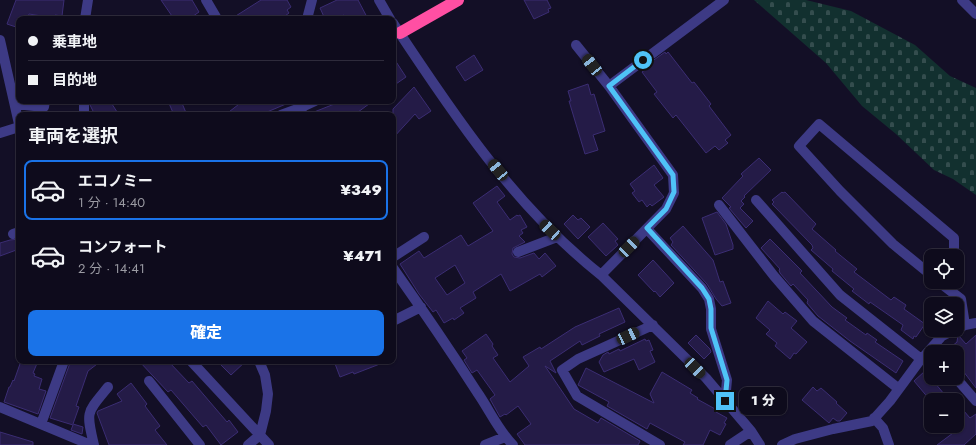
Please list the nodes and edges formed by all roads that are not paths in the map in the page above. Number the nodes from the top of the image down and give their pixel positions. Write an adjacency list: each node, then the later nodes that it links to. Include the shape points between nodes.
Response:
1 (88, 0): 9 (street)
2 (206, 0): 10 (street)
3 (312, 0): 11 (street)
4 (379, 0): 12 (street)
5 (458, 0): 14 (highway)
6 (724, 0): 17 (street)
7 (962, 0): 8 (street)
8 (976, 14)
9 (85, 16)
10 (215, 16)
11 (308, 16)
12 (388, 16)
13 (396, 28): 14 (street)
14 (400, 34): 29 (street, via 462,125 543,224)
15 (0, 40): 18 (street)
16 (576, 45): 17 (street)
17 (609, 86): 27 (street, via 673,175 674,192 666,209)
18 (15, 104): 19 (street, via 44,107); 21 (street)
19 (44, 104)
20 (311, 104): 22 (street)
21 (16, 112)
22 (302, 112)
23 (16, 127): 24 (street)
24 (0, 133)
25 (756, 200): 45 (street, via 840,295)
26 (719, 206): 52 (street, via 813,321)
27 (647, 228): 35 (street); 53 (street, via 709,299 711,328 727,380)
28 (424, 237): 32 (street)
29 (557, 237): 31 (street); 35 (street)
30 (954, 249): 33 (street, via 954,238 819,124 799,146 893,244)
31 (518, 252)
32 (396, 254)
33 (924, 269)
34 (396, 272): 38 (street)
35 (601, 275): 41 (street)
36 (948, 289): 37 (street)
37 (958, 297)
38 (421, 307): 39 (street); 60 (street)
39 (396, 320)
40 (976, 323): 42 (street)
41 (653, 325): 53 (street, via 706,378); 68 (street, via 578,359 562,370 577,396)
42 (964, 327)
43 (941, 337): 44 (street)
44 (935, 345)
45 (922, 359): 52 (street)
46 (63, 364): 57 (street)
47 (194, 364): 59 (street)
48 (260, 364): 59 (street, via 268,394)
49 (149, 381): 63 (street)
50 (962, 385): 54 (street)
51 (108, 387): 62 (street, via 89,413 88,420)
52 (899, 389): 56 (street)
53 (725, 401): 58 (street)
54 (976, 401)
55 (0, 407): 57 (street)
56 (874, 418): 71 (street, via 872,421 795,439); 72 (street, via 883,428)
57 (41, 424): 61 (street)
58 (751, 431): 69 (street); 70 (street)
59 (260, 435): 64 (street); 65 (street)
60 (505, 437): 66 (street); 67 (street)
61 (91, 445)
62 (94, 445)
63 (200, 445)
64 (248, 445)
65 (269, 445)
66 (485, 445)
67 (513, 445)
68 (660, 445)
69 (730, 445)
70 (760, 445)
71 (782, 445)
72 (889, 445)

